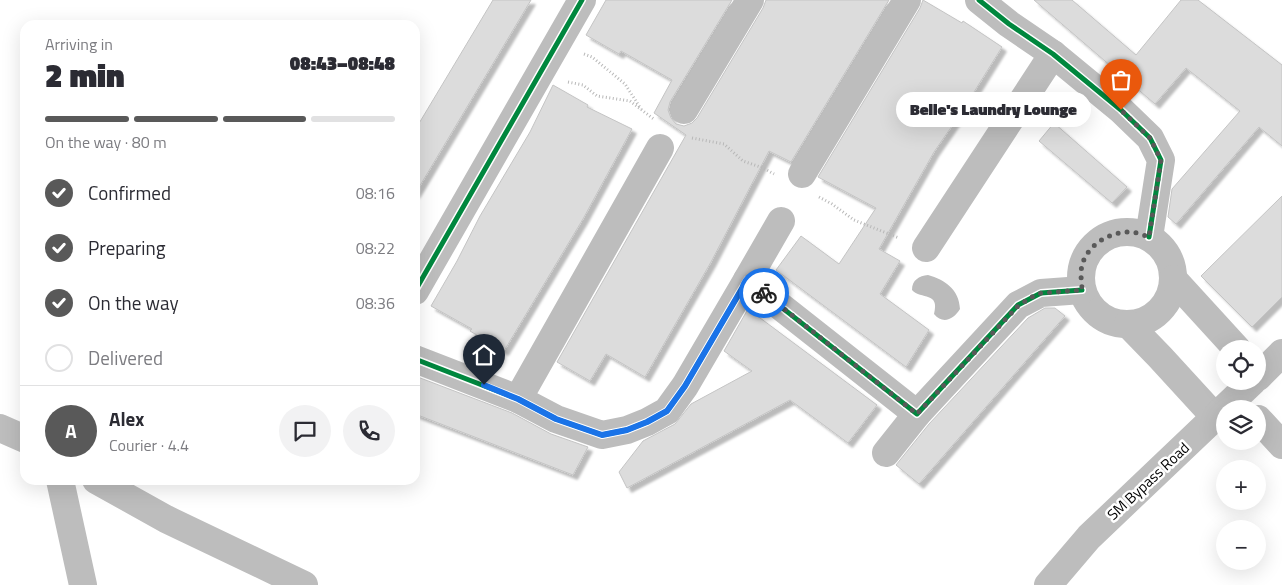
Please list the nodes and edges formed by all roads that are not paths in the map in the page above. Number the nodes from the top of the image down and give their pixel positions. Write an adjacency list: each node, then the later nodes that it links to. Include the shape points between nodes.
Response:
1 (582, 0): 14 (street)
2 (750, 0): 6 (street)
3 (907, 0): 8 (street)
4 (978, 0): 5 (street)
5 (1052, 54): 10 (street, via 1150,138 1161,160); 11 (street)
6 (684, 110)
7 (659, 135): 22 (street)
8 (799, 183)
9 (781, 221): 13 (street)
10 (1149, 237): 12 (street, via 1162,248 1171,263); 15 (street, via 1132,232 1114,234 1098,242 1086,256 1081,273)
11 (926, 248)
12 (1173, 279): 16 (street, via 1170,296 1160,311 1145,321); 17 (street)
13 (747, 280): 22 (street, via 685,386 667,411 647,422 602,435 556,419); 23 (street)
14 (420, 282)
15 (1082, 290): 16 (street, via 1092,308 1108,320); 23 (street, via 1041,293 1018,306)
16 (1128, 324): 24 (street)
17 (1229, 340)
18 (1282, 354): 20 (street, SM Bypass Road)
19 (420, 361): 22 (street)
20 (1266, 371)
21 (1246, 390): 24 (street, SM Bypass Road)
22 (518, 399)
23 (917, 414): 29 (street)
24 (1215, 417): 34 (street, SM Bypass Road, via 1088,537)
25 (0, 428): 27 (street)
26 (1266, 428): 28 (street)
27 (20, 437)
28 (1282, 445)
29 (886, 452)
30 (61, 485): 32 (street)
31 (105, 485): 33 (street, via 166,519)
32 (83, 585)
33 (304, 585)
34 (1048, 585)

